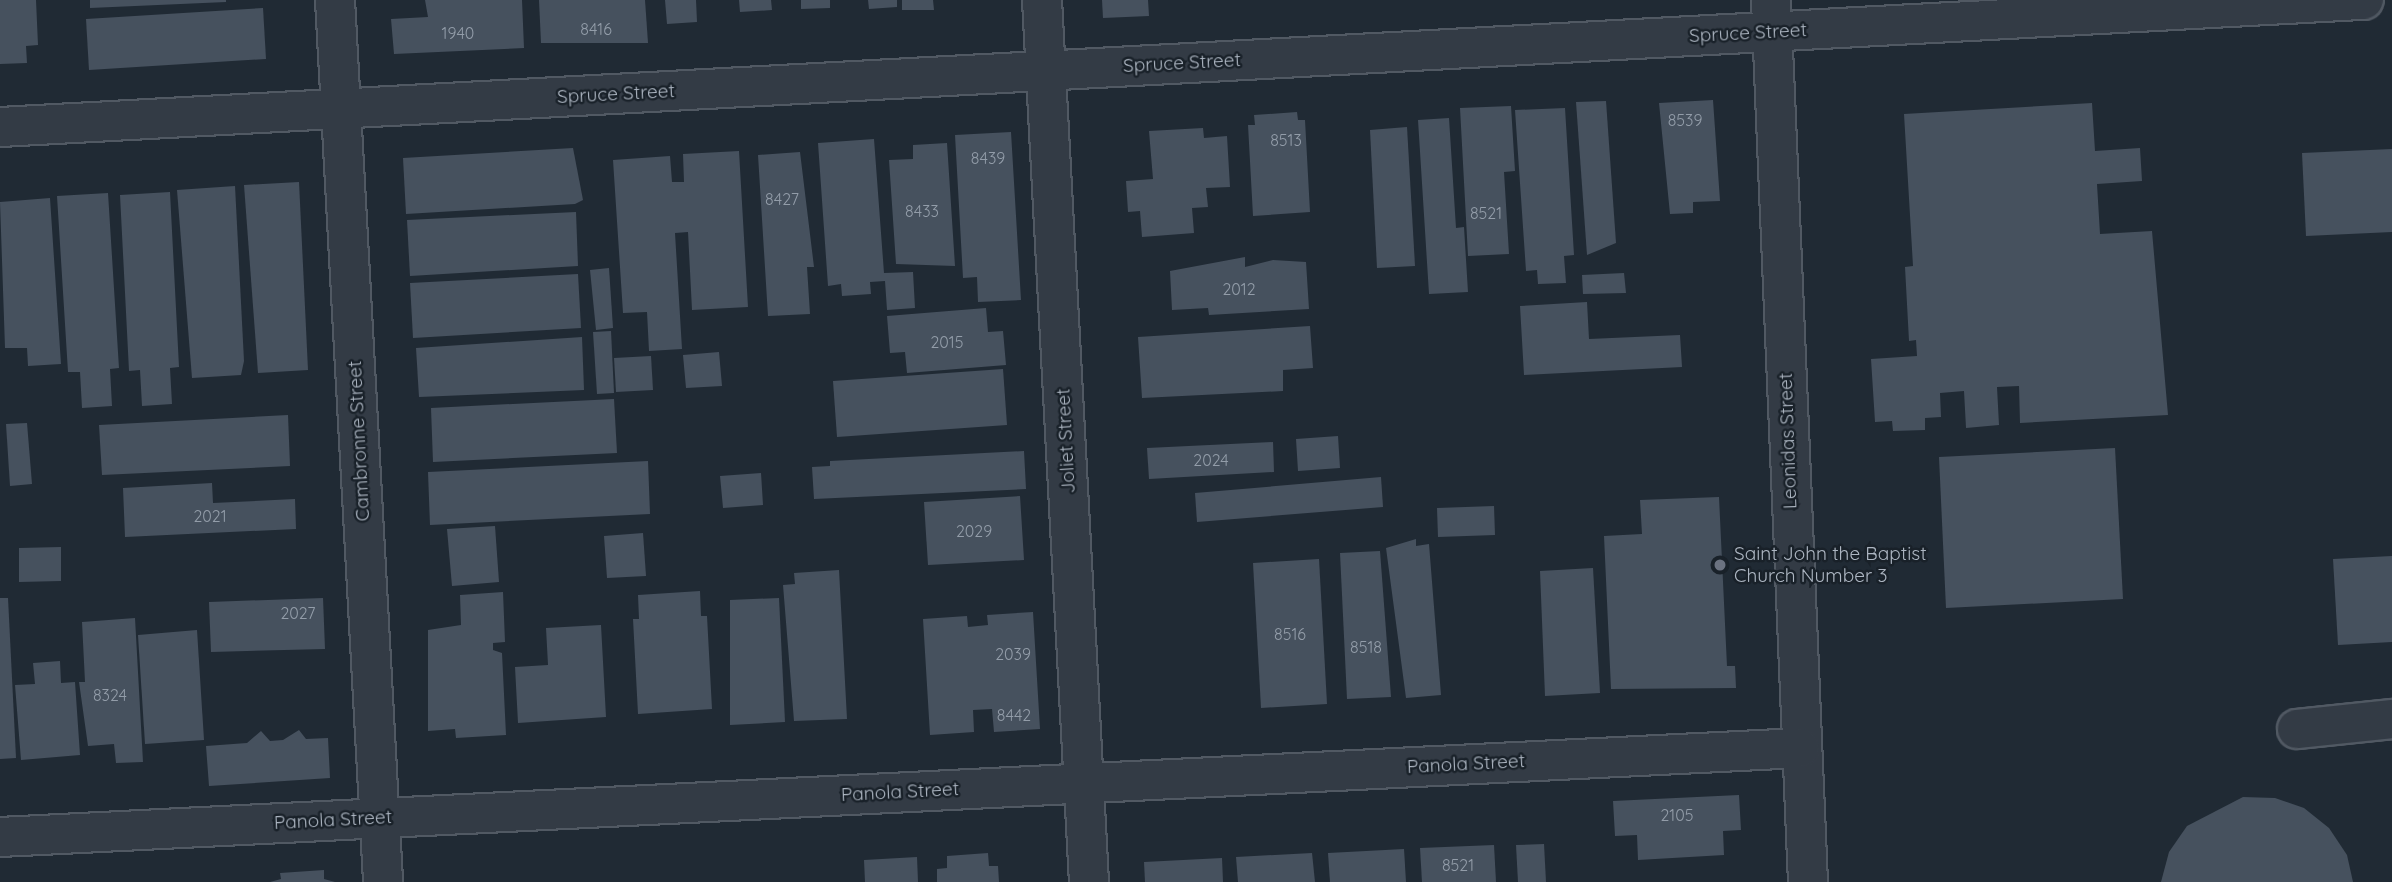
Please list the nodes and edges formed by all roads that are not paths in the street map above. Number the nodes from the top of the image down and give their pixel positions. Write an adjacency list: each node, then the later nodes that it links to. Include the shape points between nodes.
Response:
1 (335, 0): 6 (street, Cambronne Street)
2 (1042, 0): 5 (street, Joliet Street)
3 (2364, 0): 4 (street, Spruce Street)
4 (1772, 16): 5 (street, Spruce Street); 10 (street, Leonidas Street)
5 (1046, 70): 6 (street, Spruce Street); 11 (street, Joliet Street)
6 (341, 108): 7 (street, Spruce Street); 12 (street, Cambronne Street)
7 (0, 127)
8 (2392, 719): 9 (street)
9 (2297, 729)
10 (1800, 748): 11 (street, Panola Street); 16 (street, Leonidas Street)
11 (1084, 783): 12 (street, Panola Street); 15 (street, Joliet Street)
12 (379, 818): 13 (street, Panola Street); 14 (street, Cambronne Street)
13 (0, 837)
14 (383, 882)
15 (1089, 882)
16 (1808, 882)

